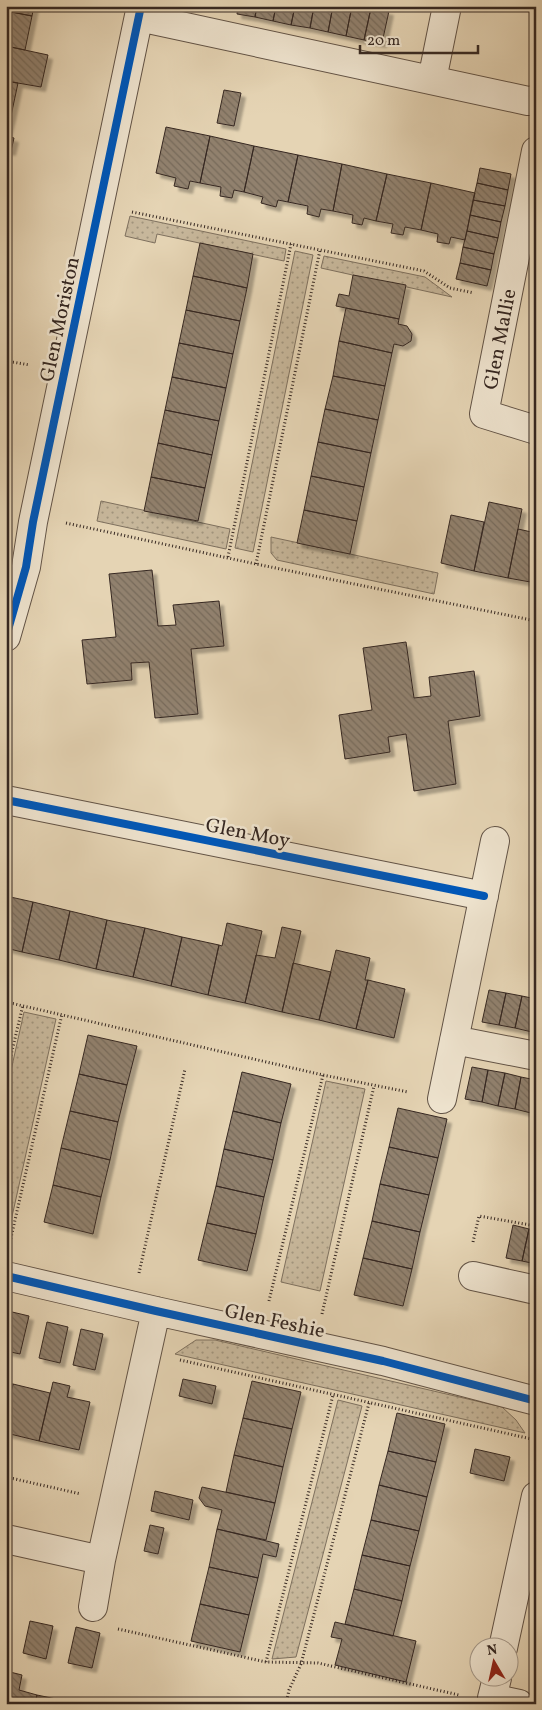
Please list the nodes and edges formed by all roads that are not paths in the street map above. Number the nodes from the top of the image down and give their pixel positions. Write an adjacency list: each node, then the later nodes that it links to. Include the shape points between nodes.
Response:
1 (447, 6): 3 (street)
2 (140, 11): 3 (street); 7 (street, Glen Moriston, via 26,567)
3 (432, 80): 4 (street)
4 (536, 100)
5 (536, 151): 6 (street, Glen Mallie, via 484,414)
6 (536, 430)
7 (6, 637)
8 (6, 800): 10 (street, Glen Moy)
9 (496, 841): 10 (street)
10 (484, 896): 11 (street)
11 (454, 1040): 12 (street); 13 (street)
12 (536, 1056)
13 (442, 1099)
14 (7, 1263): 17 (street, Glen Feshie)
15 (473, 1276): 16 (street)
16 (536, 1290)
17 (144, 1308): 18 (street, Glen Feshie); 21 (street, via 147,1353)
18 (536, 1401)
19 (536, 1496): 22 (street)
20 (6, 1539): 21 (street)
21 (101, 1560): 23 (street)
22 (525, 1599): 24 (street)
23 (93, 1607)
24 (507, 1638)
25 (494, 1688): 26 (street)
26 (519, 1704)

